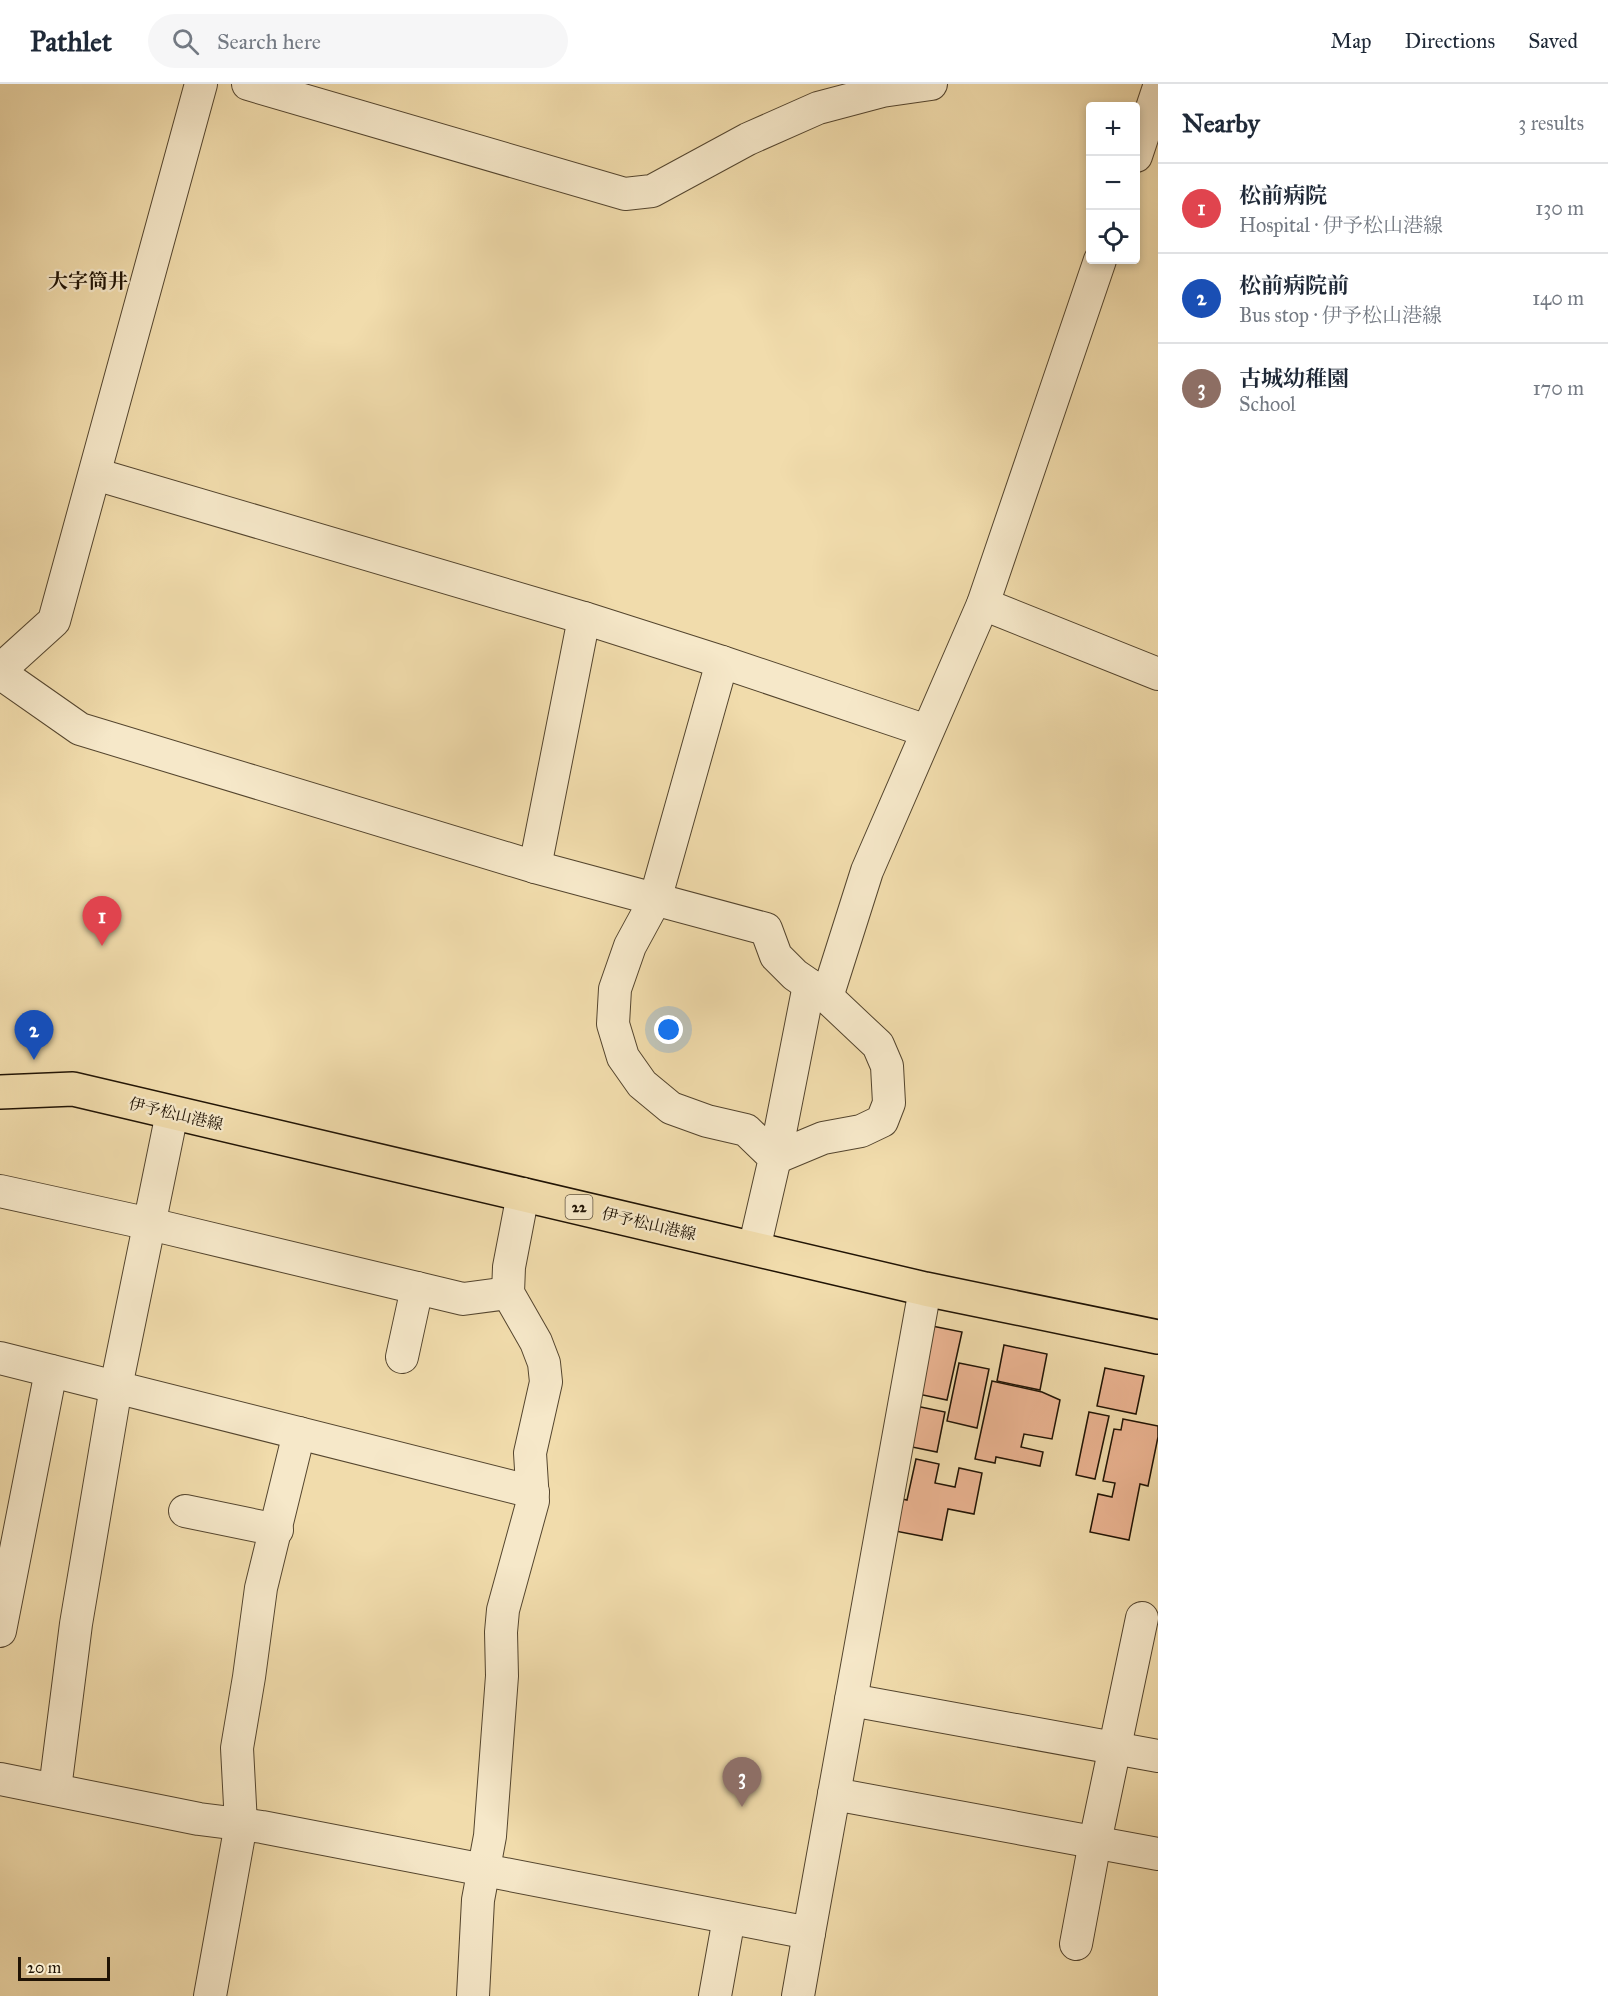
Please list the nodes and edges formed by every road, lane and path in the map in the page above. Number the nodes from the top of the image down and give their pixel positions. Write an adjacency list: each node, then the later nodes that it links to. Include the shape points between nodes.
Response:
1 (201, 84): 7 (street)
2 (248, 84): 3 (street, via 625,194 652,191 748,139 818,108 882,91)
3 (931, 84)
4 (1158, 90): 5 (street)
5 (1140, 144)
6 (1099, 264): 8 (street)
7 (94, 474): 9 (street); 11 (street, via 54,621)
8 (982, 604): 12 (street); 13 (street)
9 (584, 618): 10 (street); 14 (street)
10 (723, 662): 13 (street); 15 (street)
11 (0, 672): 14 (street, via 80,729)
12 (1158, 674)
13 (927, 731): 16 (street)
14 (535, 867): 15 (street)
15 (655, 900): 16 (street, via 766,929 776,956); 19 (street, via 630,946 615,989 613,1024 623,1057 642,1084 671,1108 746,1130)
16 (818, 991): 19 (street); 19 (street, via 878,1045 887,1066 889,1103 882,1121 861,1131 823,1138)
17 (0, 1092): 18 (main road, 伊予松山港線 / 22, via 73,1089)
18 (172, 1113): 21 (main road, 伊予松山港線 / 22); 22 (street)
19 (774, 1158): 23 (street)
20 (0, 1191): 22 (street)
21 (523, 1194): 23 (main road, 伊予松山港線 / 22); 26 (street, via 508,1267)
22 (150, 1224): 24 (street); 31 (street)
23 (754, 1249): 25 (main road, 伊予松山港線 / 22)
24 (417, 1288): 26 (street, via 463,1299); 28 (street)
25 (926, 1289): 27 (main road, 伊予松山港線 / 22); 38 (street)
26 (508, 1293): 33 (street, via 544,1363 546,1382 530,1453)
27 (1158, 1337)
28 (402, 1357)
29 (0, 1359): 30 (street)
30 (51, 1371): 31 (street); 37 (street)
31 (116, 1388): 32 (street); 42 (street, via 76,1624)
32 (299, 1433): 33 (street); 35 (street)
33 (533, 1492): 47 (street, via 529,1521 503,1610 491,1825)
34 (185, 1510): 35 (street)
35 (276, 1530): 44 (street, via 261,1588 237,1748)
36 (1142, 1618): 39 (street)
37 (0, 1631)
38 (851, 1700): 39 (street); 43 (street)
39 (1114, 1748): 40 (street); 45 (street)
40 (1158, 1756)
41 (0, 1779): 42 (street)
42 (55, 1788): 44 (street)
43 (834, 1794): 45 (street); 49 (street)
44 (241, 1824): 47 (street); 51 (street)
45 (1095, 1842): 46 (street); 50 (street)
46 (1158, 1854)
47 (483, 1871): 48 (street); 52 (street)
48 (729, 1918): 49 (street); 53 (street)
49 (809, 1933): 54 (street)
50 (1077, 1944)
51 (210, 1996)
52 (473, 1996)
53 (715, 1996)
54 (798, 1996)

